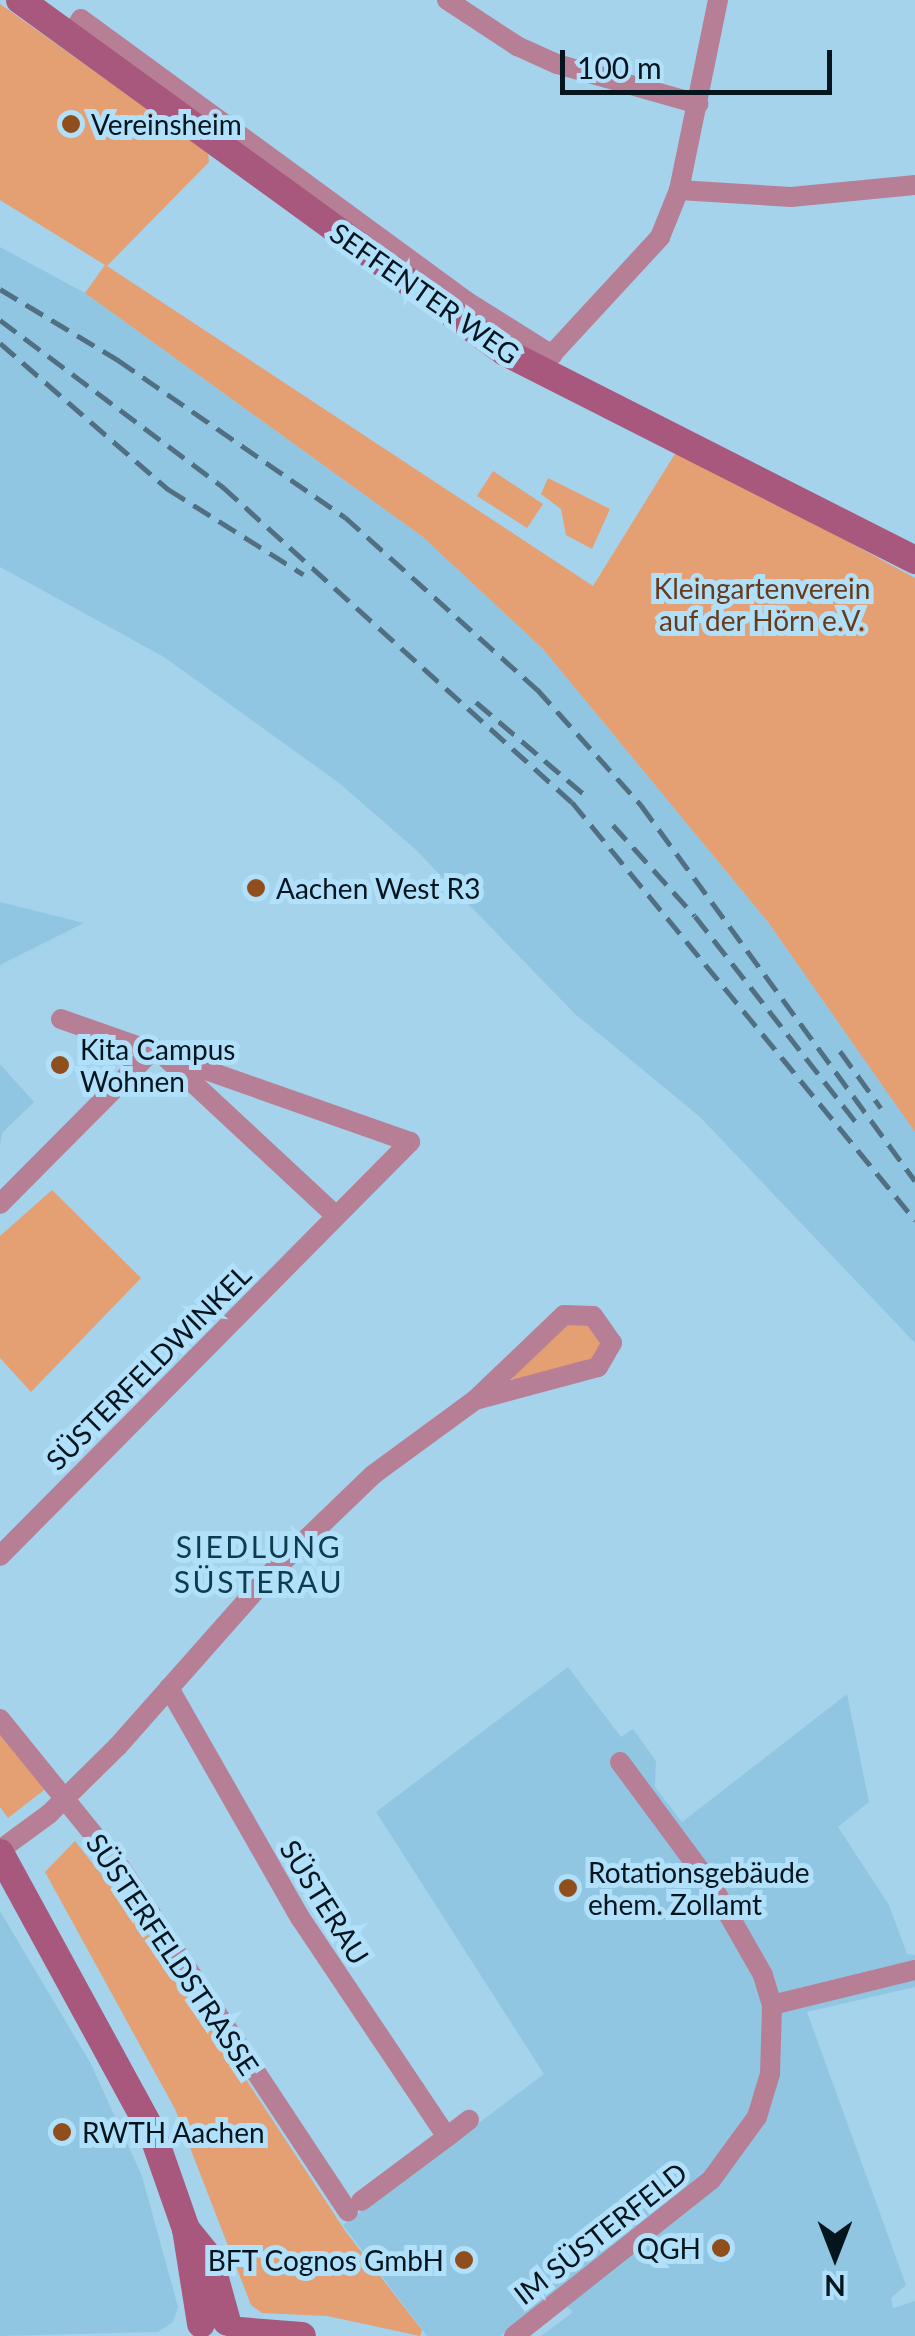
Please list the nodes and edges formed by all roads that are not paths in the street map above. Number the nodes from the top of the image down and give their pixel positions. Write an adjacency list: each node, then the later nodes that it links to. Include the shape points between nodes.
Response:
1 (20, 0): 7 (street, SEFFENTER WEG, via 440,309)
2 (447, 0): 4 (street, via 558,64)
3 (718, 0): 4 (street)
4 (698, 104): 6 (street)
5 (915, 185): 6 (street, via 791,197)
6 (680, 190): 7 (street, via 660,238)
7 (545, 362): 8 (street, SEFFENTER WEG)
8 (915, 560)
9 (62, 1019): 10 (street)
10 (155, 1048): 11 (street); 12 (street); 12 (street, SÜSTERFELDWINKEL, via 410,1142)
11 (0, 1204)
12 (335, 1216): 14 (street, SÜSTERFELDWINKEL)
13 (475, 1400): 13 (street, via 598,1367 612,1343 593,1316 564,1315); 15 (street, via 337,1506)
14 (0, 1556)
15 (169, 1688): 18 (street); 23 (street, SÜSTERAU, via 301,1919)
16 (0, 1719): 18 (street, SÜSTERFELDSTRASSE)
17 (620, 1762): 21 (street, IM SÜSTERFELD, via 714,1889 763,1975)
18 (66, 1795): 19 (street); 23 (street, SÜSTERFELDSTRASSE, via 355,2206)
19 (0, 1852): 24 (street, via 152,2132)
20 (915, 1970): 21 (street)
21 (772, 2005): 26 (street, IM SÜSTERFELD, via 764,2098 711,2180)
22 (469, 2120): 23 (street)
23 (447, 2137)
24 (220, 2330): 25 (street)
25 (302, 2336)
26 (514, 2336)

